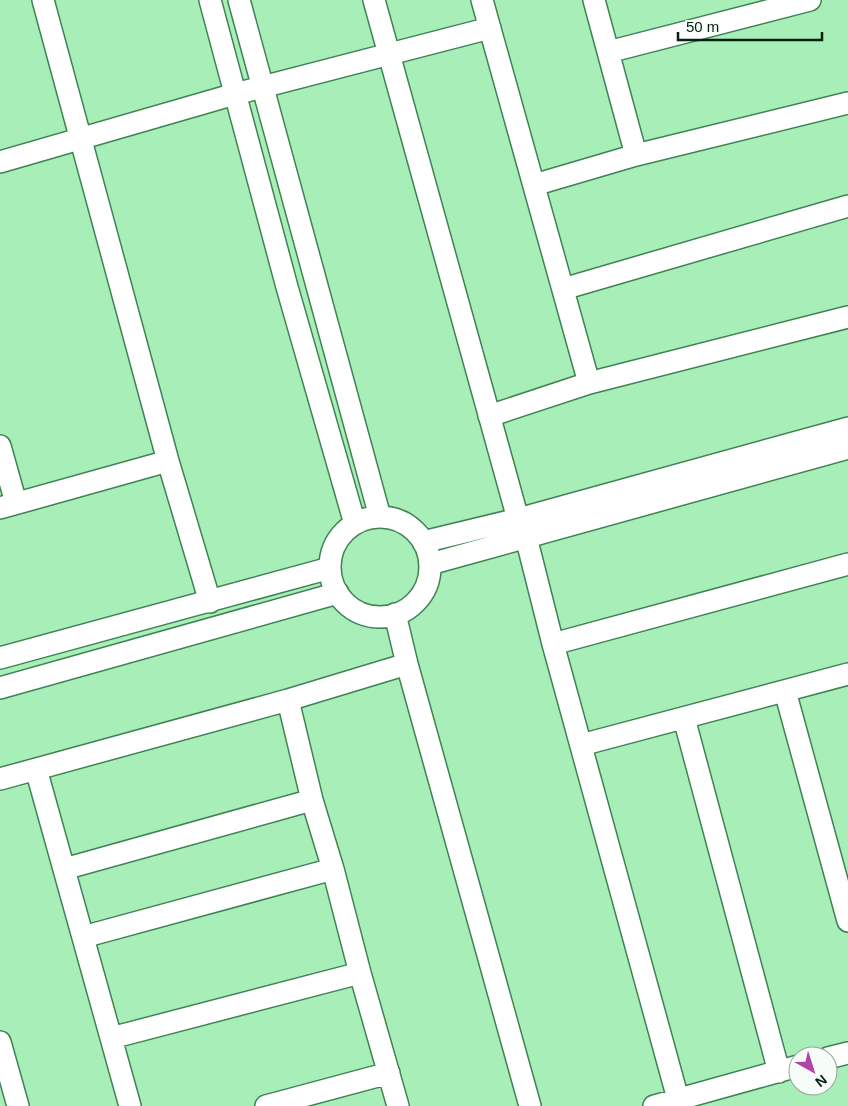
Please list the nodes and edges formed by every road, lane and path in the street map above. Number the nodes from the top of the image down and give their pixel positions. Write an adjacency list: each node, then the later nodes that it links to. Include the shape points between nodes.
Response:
1 (43, 0): 14 (street)
2 (210, 0): 12 (street)
3 (240, 0): 11 (street)
4 (374, 0): 10 (street)
5 (482, 0): 8 (street)
6 (594, 0): 9 (street)
7 (810, 0): 9 (street)
8 (490, 28): 10 (street); 17 (street)
9 (608, 52): 15 (street)
10 (388, 55): 11 (street); 22 (street)
11 (264, 87): 12 (street); 28 (street)
12 (235, 94): 14 (street); 29 (street)
13 (848, 103): 15 (street)
14 (81, 138): 16 (street); 26 (street)
15 (636, 154): 17 (street)
16 (0, 162)
17 (534, 185): 19 (street)
18 (848, 206): 19 (street)
19 (563, 289): 21 (street)
20 (848, 317): 21 (street)
21 (589, 383): 22 (street)
22 (489, 416): 30 (street)
23 (848, 428): 30 (street)
24 (0, 446): 27 (street)
25 (848, 448): 30 (street)
26 (168, 460): 27 (street); 36 (street)
27 (8, 506)
28 (380, 517): 29 (street); 31 (street, via 393,518 405,524)
29 (355, 524): 34 (street, via 336,543)
30 (522, 528): 31 (street); 32 (street); 39 (street)
31 (424, 542): 32 (street)
32 (430, 564): 37 (street, via 428,580 421,595 409,607)
33 (848, 564): 39 (street)
34 (330, 568): 35 (street); 36 (street)
35 (338, 593): 37 (street, via 356,611 382,616); 41 (street)
36 (210, 602): 38 (street)
37 (395, 614): 42 (street)
38 (94, 633): 40 (street); 41 (street)
39 (553, 644): 48 (street)
40 (0, 658)
41 (99, 660): 44 (street)
42 (407, 664): 46 (street); 67 (street)
43 (848, 674): 45 (street)
44 (0, 688)
45 (785, 691): 47 (street); 54 (street)
46 (288, 700): 49 (street); 51 (street)
47 (684, 718): 48 (street); 59 (street)
48 (581, 746): 62 (street)
49 (36, 769): 50 (street); 52 (street)
50 (0, 779)
51 (312, 800): 52 (street); 53 (street)
52 (64, 869): 55 (street)
53 (333, 869): 55 (street); 56 (street)
54 (848, 921)
55 (83, 937): 57 (street)
56 (360, 973): 57 (street); 61 (street)
57 (111, 1038): 64 (street)
58 (0, 1042): 63 (street)
59 (788, 1066)
60 (788, 1069): 62 (street)
61 (389, 1073): 65 (street); 66 (street)
62 (678, 1099): 68 (street)
63 (18, 1106)
64 (130, 1106)
65 (266, 1106)
66 (398, 1106)
67 (530, 1106)
68 (654, 1106)

